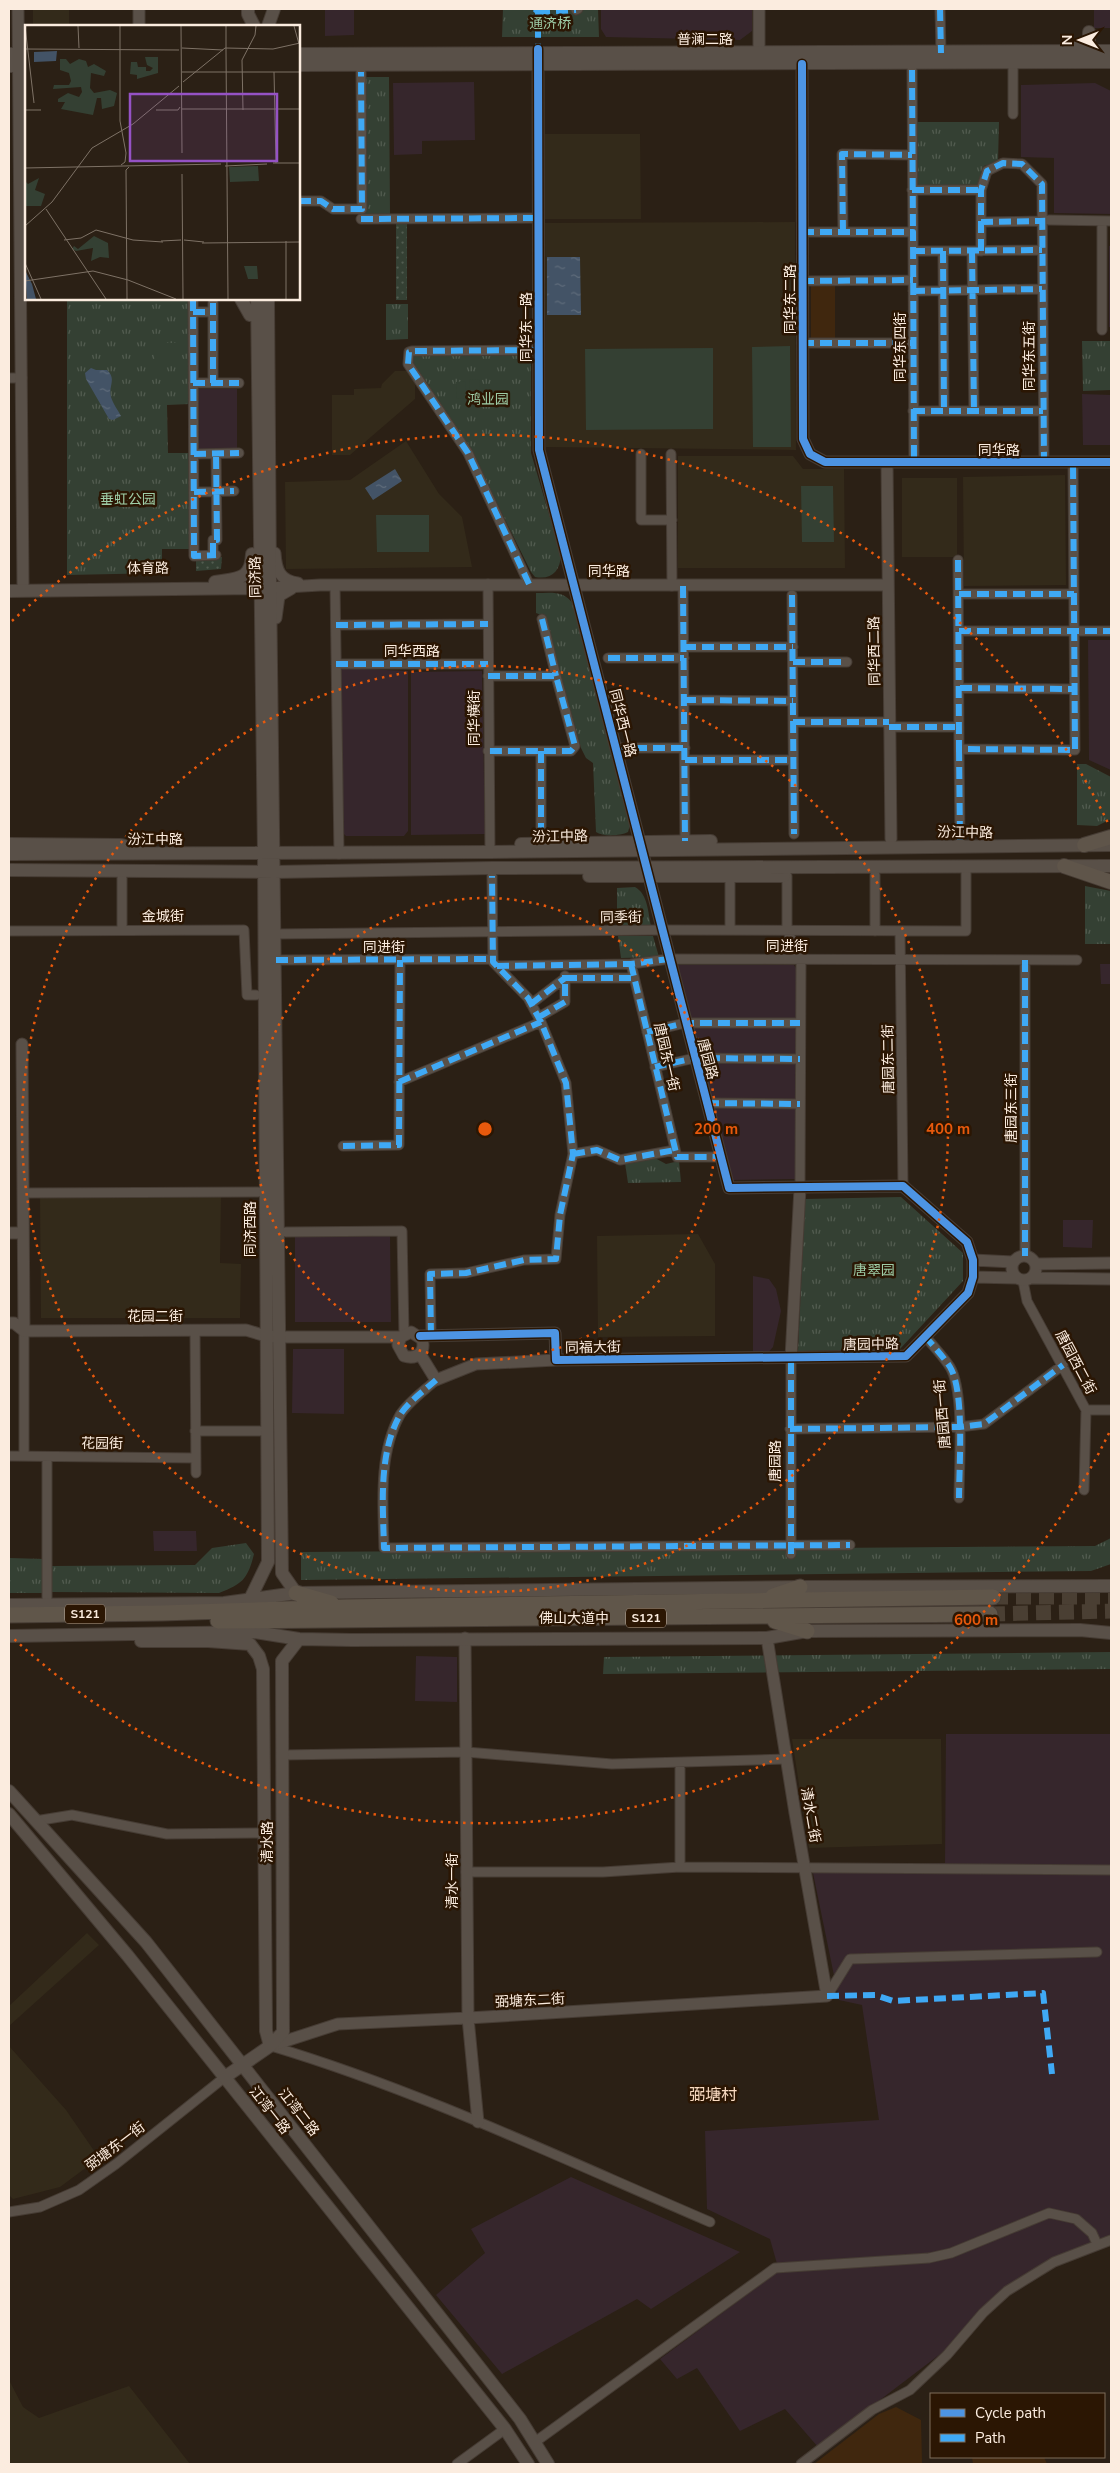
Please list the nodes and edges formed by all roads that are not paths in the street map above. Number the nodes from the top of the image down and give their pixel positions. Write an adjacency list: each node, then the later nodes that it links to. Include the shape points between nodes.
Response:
1 (18, 9): 20 (street)
2 (139, 9): 9 (street)
3 (248, 9): 10 (main road)
4 (255, 9): 11 (main road)
5 (267, 9): 12 (main road)
6 (274, 9): 13 (main road)
7 (759, 9): 16 (street)
8 (940, 9): 17 (street)
9 (139, 25)
10 (254, 25)
11 (255, 25)
12 (268, 25)
13 (268, 25)
14 (1089, 32): 17 (main road, via 1089,47)
15 (300, 50): 21 (main road)
16 (759, 51): 17 (main road, 普澜二路); 21 (main road, 普澜二路)
17 (941, 51): 18 (main road, 普澜二路)
18 (1111, 51)
19 (300, 54): 21 (main road, 普澜二路)
20 (18, 60): 49 (street)
21 (538, 60): 24 (main road, 普澜二路); 25 (main road, 普澜二路); 28 (main road); 34 (street, 同华东一路)
22 (1111, 62): 23 (main road, 普澜二路)
23 (1013, 63): 25 (main road, 普澜二路); 27 (main road, via 1002,70); 29 (street)
24 (300, 65)
25 (802, 67): 27 (main road); 39 (street, 同华东二路)
26 (300, 70): 28 (main road)
27 (912, 70): 30 (street, 同华东四街)
28 (361, 72): 33 (street, via 362,209 333,209 321,201)
29 (1013, 114)
30 (912, 154): 31 (street, 同华东四街); 40 (street, via 842,154)
31 (912, 190): 32 (street); 41 (street, 同华东四街)
32 (981, 190): 36 (street, 同华东五街, via 987,171 1003,163 1022,164 1042,184); 38 (street)
33 (300, 201)
34 (538, 218): 35 (street); 59 (street, 同华东一路)
35 (361, 219)
36 (1046, 221): 37 (street); 38 (street); 42 (street, 同华东五街)
37 (1107, 221): 56 (street)
38 (981, 222): 45 (street)
39 (802, 232): 40 (street); 47 (street, 同华东二路)
40 (843, 232): 41 (street)
41 (913, 232): 43 (street, 同华东四街)
42 (1042, 250): 45 (street); 50 (street, 同华东五街)
43 (913, 251): 44 (street); 46 (street, 同华东四街)
44 (943, 251): 45 (street); 66 (street)
45 (977, 251): 67 (street)
46 (913, 280): 47 (street); 51 (street, 同华东四街)
47 (802, 281): 57 (street, 同华东二路)
48 (9, 288): 49 (street)
49 (24, 288): 61 (street)
50 (1042, 289): 51 (street); 68 (street, 同华东五街)
51 (913, 291): 58 (street, 同华东四街)
52 (193, 300): 55 (street)
53 (244, 300): 54 (main road)
54 (258, 304): 84 (main road, 同济路); 91 (main road, 同济路)
55 (193, 312): 62 (street); 63 (street, via 213,307)
56 (1102, 330)
57 (802, 343): 58 (street); 74 (street, 同华东二路, via 803,439 807,449 814,458 825,462)
58 (913, 343): 65 (street, 同华东四街)
59 (539, 350): 87 (street, via 412,351 407,359 468,453); 95 (street, 同华东一路, via 539,450)
60 (9, 378): 61 (street)
61 (22, 378): 89 (street)
62 (193, 383): 63 (street); 70 (street)
63 (213, 383): 64 (street)
64 (238, 383)
65 (914, 411): 66 (street); 75 (street, 同华东四街)
66 (944, 411): 67 (street)
67 (974, 411): 68 (street)
68 (1043, 411): 76 (street, 同华东五街)
69 (239, 453): 71 (street)
70 (194, 454): 71 (street); 80 (street)
71 (216, 454): 81 (street)
72 (641, 454): 82 (street, via 641,520)
73 (671, 454): 82 (street)
74 (887, 462): 75 (street, 同华路); 96 (street, 同华西二路)
75 (914, 462): 76 (street, 同华路)
76 (1044, 462): 77 (street, 同华路)
77 (1073, 462): 78 (street, 同华路); 100 (street)
78 (1111, 462)
79 (234, 491): 81 (street)
80 (194, 492): 81 (street); 81 (street, via 194,556 214,555)
81 (217, 492)
82 (672, 520): 97 (street)
83 (275, 548): 92 (street, via 276,567)
84 (256, 551): 90 (main road, via 248,573); 91 (main road, 同济路)
85 (958, 560): 99 (street)
86 (488, 584): 87 (street, 同华路); 94 (street, 同华路); 104 (street, 同华横街)
87 (529, 584): 95 (street, 同华路)
88 (9, 585): 89 (main road, 体育路)
89 (23, 585): 90 (main road, 体育路)
90 (215, 585): 91 (main road, 体育路); 98 (main road, 体育路); 106 (main road, via 248,597 252,604)
91 (265, 585): 92 (street, 体育路); 102 (main road, 同济路)
92 (288, 585): 93 (street, 同华路)
93 (320, 585): 94 (street, 同华路); 107 (street, via 288,590 279,596)
94 (335, 585): 105 (street)
95 (575, 585): 97 (street, 同华路); 128 (street, 同华西一路)
96 (888, 585): 97 (street, 同华路); 126 (street, 同华西二路)
97 (678, 586): 111 (street)
98 (9, 591)
99 (959, 594): 100 (street); 108 (street)
100 (1074, 594): 109 (street)
101 (792, 595): 112 (street)
102 (265, 615): 106 (main road); 107 (main road); 135 (main road, 同济路); 136 (main road, 同济路)
103 (542, 620): 120 (street)
104 (488, 624): 105 (street); 118 (street, 同华横街)
105 (336, 625): 117 (street)
106 (253, 631): 135 (main road, via 255,776)
107 (277, 631): 136 (main road, via 279,815)
108 (959, 631): 109 (street); 121 (street)
109 (1074, 631): 110 (street); 122 (street)
110 (1111, 631)
111 (684, 647): 112 (street); 114 (street)
112 (793, 647): 115 (street)
113 (608, 658): 114 (street)
114 (684, 658): 123 (street)
115 (793, 662): 116 (street); 124 (street)
116 (848, 662)
117 (336, 664): 118 (street, 同华西路); 152 (street)
118 (488, 664): 119 (street, 同华横街)
119 (488, 676): 120 (street); 131 (street, 同华横街)
120 (556, 676): 132 (street, via 575,746 571,751)
121 (960, 688): 122 (street); 127 (street)
122 (1074, 689): 130 (street, via 1075,750)
123 (684, 700): 124 (street); 129 (street)
124 (793, 701): 125 (street)
125 (793, 722): 126 (street); 134 (street)
126 (890, 725): 127 (street); 139 (street, 同华西二路)
127 (960, 727): 130 (street)
128 (617, 748): 129 (street); 147 (street, 同华西一路)
129 (685, 748): 133 (street)
130 (960, 749): 140 (street)
131 (488, 751): 132 (street); 148 (street, 同华横街)
132 (541, 751): 142 (street)
133 (685, 760): 134 (street); 141 (street)
134 (793, 760): 137 (street)
135 (263, 788): 151 (main road, 同济路)
136 (273, 821): 151 (main road, 同济路)
137 (794, 834)
138 (1111, 837): 145 (main road)
139 (891, 839): 140 (main road); 141 (main road)
140 (960, 840): 144 (main road)
141 (685, 841): 147 (main road)
142 (541, 843): 147 (main road); 148 (main road)
143 (9, 844): 150 (main road, via 121,845)
144 (1046, 845): 145 (main road, 汾江中路); 147 (main road, 汾江中路, via 1008,848)
145 (1084, 845): 146 (main road, 汾江中路)
146 (1111, 845)
147 (641, 846): 148 (main road, 汾江中路); 160 (street, 同华西一路)
148 (490, 849): 152 (main road, 汾江中路)
149 (9, 854): 150 (main road, 汾江中路)
150 (152, 854): 151 (main road, 汾江中路)
151 (269, 854): 152 (main road, 汾江中路); 159 (main road, 同济西路)
152 (339, 854)
153 (966, 866): 154 (main road); 160 (main road); 161 (main road, via 936,874); 174 (street, 同季街, via 966,931)
154 (1064, 866): 155 (main road); 167 (main road)
155 (1111, 866)
156 (9, 870): 158 (main road)
157 (377, 870): 159 (main road); 160 (main road); 162 (main road, via 421,875)
158 (153, 871): 159 (main road); 165 (main road, via 135,878)
159 (269, 872): 176 (main road, 同济西路); 187 (main road, 同济西路)
160 (646, 872): 162 (main road); 163 (main road); 169 (street, 唐园路)
161 (875, 875): 164 (main road); 173 (street)
162 (492, 876): 175 (street)
163 (730, 876): 164 (main road); 170 (street)
164 (787, 876): 171 (street)
165 (122, 878): 166 (main road); 168 (street)
166 (9, 879)
167 (1111, 882)
168 (122, 930): 172 (street, 金城街); 190 (street, 金城街, via 244,930 247,995)
169 (662, 930): 170 (street, 同季街); 175 (street, 同季街); 177 (street, 唐园路)
170 (730, 930): 171 (street, 同季街)
171 (788, 930): 173 (street, 同季街); 180 (street)
172 (9, 931)
173 (875, 931): 174 (street, 同季街)
174 (900, 931): 181 (street, 唐园东二街)
175 (493, 932): 176 (street, 同季街); 184 (street)
176 (276, 934): 178 (main road, 同济西路)
177 (669, 959): 180 (street, 同进街); 185 (street, 同进街); 193 (street, 唐园路)
178 (276, 960): 179 (street, 同进街); 214 (main road, via 284,974); 232 (main road, 同济西路)
179 (400, 960): 184 (street, 同进街); 200 (street)
180 (801, 960): 181 (street, 同进街); 194 (street, 唐园路)
181 (900, 960): 182 (street, 同进街); 210 (street, 唐园东二街)
182 (1025, 960): 183 (street, 同进街); 217 (street, 唐园东三街)
183 (1077, 960)
184 (495, 962): 186 (street, 同进街); 191 (street)
185 (631, 964): 186 (street, 同进街); 189 (street, 唐园东一街)
186 (564, 965): 188 (street)
187 (264, 976): 190 (main road); 201 (main road, 同济西路)
188 (565, 978): 189 (street); 191 (street); 192 (street, via 565,1002)
189 (634, 978): 195 (street, 唐园东一街)
190 (256, 996): 204 (main road)
191 (531, 1004): 192 (street)
192 (540, 1019): 200 (street); 207 (street, via 566,1083)
193 (685, 1023): 194 (street); 195 (street); 197 (street, 唐园路)
194 (800, 1023): 198 (street, 唐园路)
195 (647, 1032): 199 (street, 唐园东一街)
196 (22, 1044): 213 (street)
197 (695, 1058): 198 (street); 199 (street); 202 (street, 唐园路)
198 (800, 1059): 203 (street, 唐园路)
199 (655, 1067): 208 (street, 唐园东一街)
200 (399, 1082): 206 (street, via 399,1145)
201 (264, 1103): 204 (main road); 205 (main road, 同济西路)
202 (706, 1103): 203 (street); 209 (street, 唐园路)
203 (800, 1104): 211 (street, 唐园路)
204 (257, 1122): 205 (main road); 212 (main road)
205 (265, 1145): 228 (main road, 同济西路)
206 (343, 1146)
207 (573, 1154): 208 (street, via 597,1150 620,1160); 230 (street, via 560,1215 556,1258 524,1260 466,1273 430,1274)
208 (676, 1154): 209 (street)
209 (720, 1156): 211 (street, 唐园路, via 728,1188)
210 (903, 1186): 211 (street); 218 (street, via 967,1242)
211 (800, 1188): 234 (street, 唐园路)
212 (258, 1192): 213 (street); 228 (main road)
213 (23, 1193): 216 (street)
214 (286, 1232): 229 (street, via 402,1230); 232 (main road)
215 (9, 1233): 216 (street)
216 (23, 1233): 226 (street)
217 (1025, 1256): 219 (street); 221 (street)
218 (973, 1260): 219 (street); 222 (street)
219 (1013, 1262): 223 (street, via 1012,1271)
220 (1111, 1263): 221 (street)
221 (1036, 1264): 223 (street, via 1035,1273)
222 (973, 1277): 223 (street); 231 (street, 唐园中路, via 968,1293)
223 (1023, 1279): 224 (street); 236 (street, 唐园西二街, via 1027,1301)
224 (1111, 1279)
225 (9, 1323): 226 (street)
226 (24, 1331): 227 (street, 花园二街); 246 (street)
227 (195, 1331): 228 (street, 花园二街, via 246,1330); 242 (street)
228 (263, 1335): 232 (street, 花园二街); 243 (main road); 257 (main road, 同济西路)
229 (402, 1335): 230 (street, 同福大街, via 411,1332); 232 (street, 同福大街); 233 (street, via 398,1345 401,1353 412,1358)
230 (425, 1335): 233 (street); 235 (street, 同福大街, via 555,1333)
231 (925, 1336): 234 (street, 唐园中路, via 906,1356); 240 (street, 唐园西一街, via 950,1367 955,1382)
232 (283, 1337): 244 (main road); 249 (main road, 同济西路)
233 (420, 1354): 237 (street)
234 (791, 1358): 235 (street, 同福大街); 241 (street, 唐园路)
235 (556, 1360): 237 (street, 同福大街, via 476,1364)
236 (1063, 1365): 238 (street, 唐园西二街); 240 (street, via 984,1424)
237 (436, 1380): 254 (street, via 401,1414 388,1445 383,1502 384,1548 668,1548)
238 (1086, 1410): 239 (street); 252 (street, 唐园西二街)
239 (1111, 1410)
240 (959, 1428): 241 (street); 253 (street, 唐园西一街)
241 (790, 1429): 254 (street, 唐园路)
242 (195, 1431): 243 (street); 248 (street)
243 (260, 1431): 257 (main road, via 260,1552)
244 (287, 1448): 249 (main road); 251 (main road)
245 (9, 1456): 246 (street, 花园街)
246 (24, 1456): 247 (street, 花园街)
247 (47, 1456): 248 (street, 花园街); 263 (street)
248 (196, 1458): 250 (street)
249 (282, 1461): 251 (main road); 258 (main road, 同济西路)
250 (196, 1474)
251 (287, 1474): 258 (main road, via 288,1554)
252 (1084, 1490)
253 (959, 1498)
254 (791, 1544): 255 (street); 256 (street, 唐园路)
255 (850, 1545)
256 (791, 1554)
257 (268, 1562): 265 (main road, 同济西路)
258 (282, 1564): 261 (main road, 同济西路, via 282,1573)
259 (800, 1586): 260 (main road); 261 (main road); 266 (highway)
260 (1111, 1586)
261 (296, 1593): 265 (main road); 269 (highway)
262 (992, 1597): 266 (highway, 佛山大道中 / S121)
263 (47, 1598): 264 (main road); 267 (main road, via 156,1597)
264 (9, 1599)
265 (250, 1599): 267 (main road)
266 (760, 1601): 269 (highway, 佛山大道中 / S121)
267 (184, 1603): 273 (main road)
268 (9, 1605): 273 (main road)
269 (346, 1607): 273 (highway, 佛山大道中 / S121)
270 (990, 1614): 272 (highway, 佛山大道中 / S121)
271 (9, 1615): 273 (highway, S121)
272 (761, 1617): 274 (highway, 佛山大道中 / S121); 276 (highway)
273 (162, 1618): 274 (highway, 佛山大道中 / S121); 275 (highway, S121); 277 (main road); 280 (main road)
274 (303, 1620): 278 (highway)
275 (9, 1624)
276 (807, 1631): 279 (main road, via 1080,1630); 282 (main road)
277 (235, 1632): 278 (main road); 285 (main road)
278 (255, 1632): 283 (main road)
279 (1111, 1633)
280 (9, 1636)
281 (465, 1638): 282 (main road); 283 (main road); 286 (street, 清水一街)
282 (767, 1638): 289 (street, 清水二街)
283 (299, 1639): 288 (main road, 清水路, via 282,1661)
284 (9, 1641): 285 (main road)
285 (208, 1641): 287 (main road, via 250,1644 259,1656 263,1669)
286 (466, 1752): 288 (street); 290 (street, via 612,1764); 300 (street, 清水一街)
287 (263, 1755): 288 (main road); 295 (main road)
288 (282, 1755): 296 (main road, 清水路)
289 (786, 1759): 290 (street); 298 (street, 清水二街)
290 (680, 1763): 297 (street)
291 (9, 1785): 294 (main road)
292 (9, 1791): 294 (main road, 江湾二路)
293 (10, 1816): 308 (main road, 江湾一路)
294 (34, 1820): 295 (street, via 72,1815 167,1834); 307 (main road, 江湾二路, via 146,1942)
295 (264, 1834): 296 (main road); 301 (main road)
296 (282, 1834): 302 (main road, 清水路)
297 (680, 1867): 298 (street); 300 (street, via 603,1872)
298 (806, 1868): 299 (street); 304 (street, 清水二街)
299 (1111, 1870)
300 (466, 1872): 305 (street, 清水一街)
301 (264, 1925): 302 (main road); 306 (main road, via 266,2031)
302 (282, 1925): 306 (main road, 清水路, via 283,2032)
303 (1097, 1952): 304 (street, via 850,1959)
304 (827, 1996): 305 (street, 弼塘东二街)
305 (468, 2018): 306 (street, 弼塘东二街, via 338,2024); 309 (street, 清水一街)
306 (270, 2046): 307 (main road, 弼塘东二街); 309 (street, via 329,2063)
307 (243, 2064): 308 (main road, 弼塘东二街); 315 (main road, 江湾二路)
308 (225, 2077): 310 (street, 弼塘东一街, via 79,2190 40,2207); 314 (main road, 江湾一路)
309 (478, 2122): 311 (street)
310 (9, 2212)
311 (710, 2222)
312 (1111, 2240): 313 (street)
313 (1097, 2244): 315 (street, via 1092,2233 1076,2219 1049,2212 951,2253 929,2258 775,2268); 319 (street, via 1054,2262 1007,2291 910,2390 872,2410)
314 (504, 2429): 316 (street); 317 (main road)
315 (535, 2442): 318 (main road, 江湾二路)
316 (457, 2464)
317 (528, 2464)
318 (548, 2464)
319 (801, 2464)

